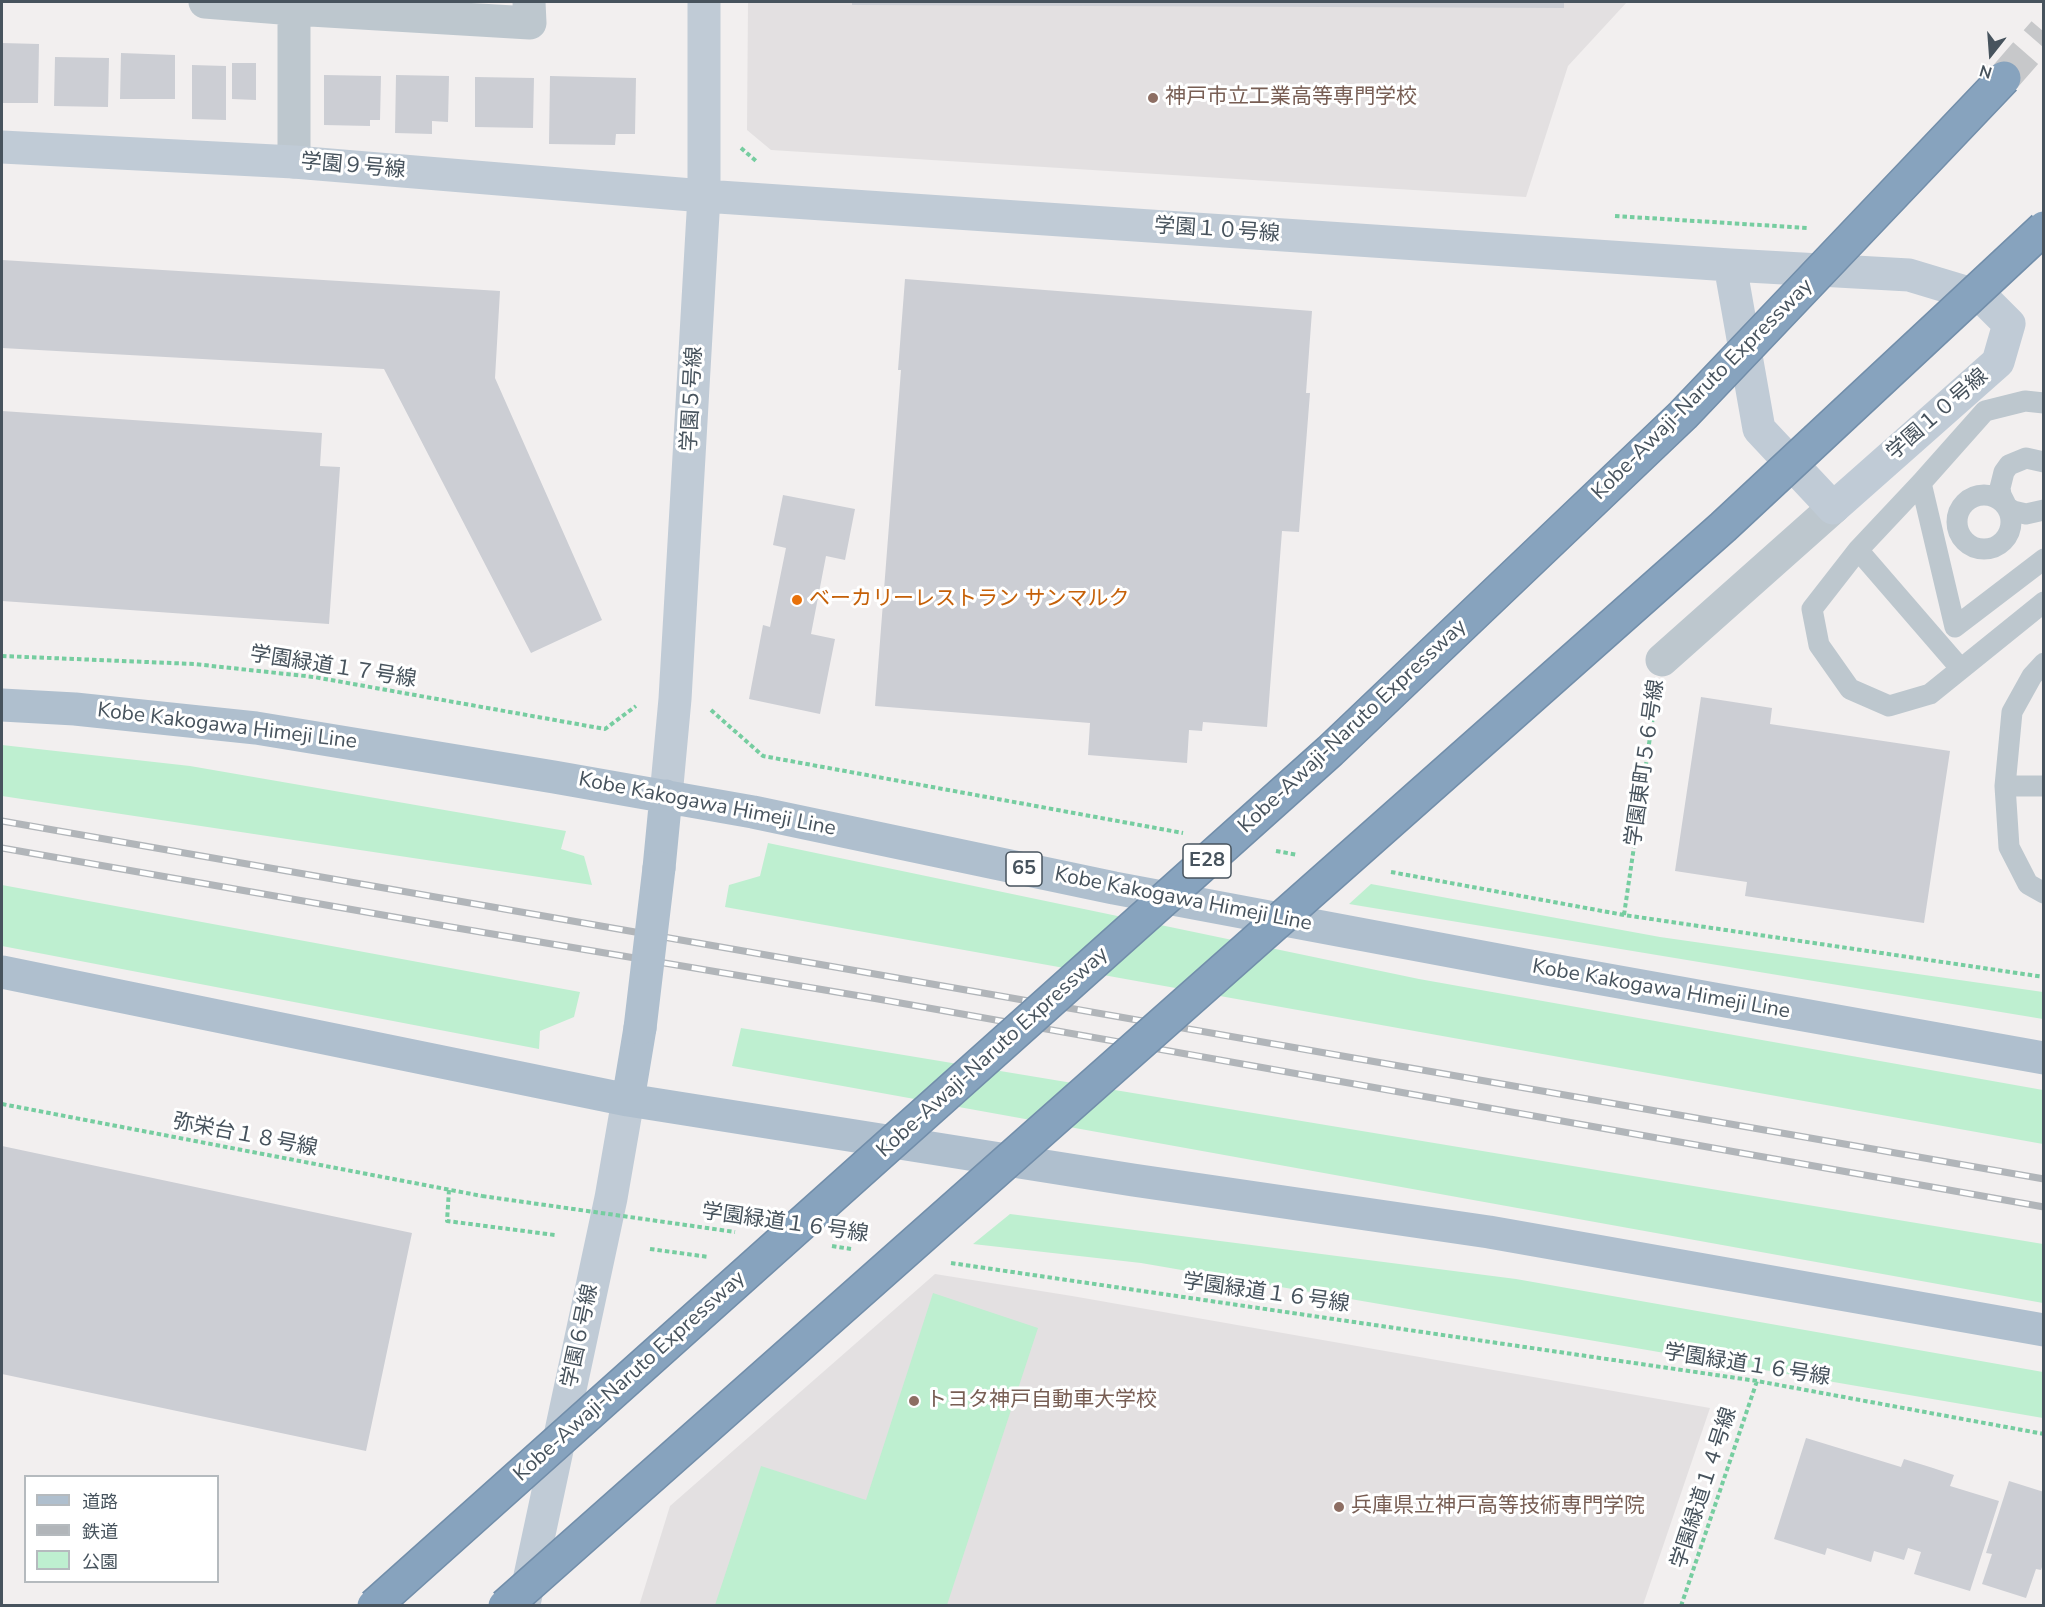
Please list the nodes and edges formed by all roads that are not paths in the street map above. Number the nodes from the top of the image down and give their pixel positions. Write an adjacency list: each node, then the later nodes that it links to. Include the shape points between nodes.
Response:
1 (205, 2): 4 (street)
2 (530, 2): 4 (street, via 530,23)
3 (704, 2): 8 (street, 学園５号線)
4 (294, 5): 7 (street)
5 (2004, 78): 31 (highway, Kobe-Awaji-Naruto Expressway / E28, bridge, via 1683,415 1330,752)
6 (2, 147): 7 (street, 学園９号線)
7 (294, 162): 8 (street, 学園９号線)
8 (704, 196): 10 (street, 学園１０号線); 25 (street, 学園５号線)
9 (2043, 228): 32 (highway, bridge, via 1714,535)
10 (1730, 265): 14 (street, via 1759,429); 14 (street, 学園１０号線, via 1909,275 1982,297 2009,324 1998,362)
11 (2043, 403): 13 (lane, via 2025,401 1985,411)
12 (2043, 462): 15 (lane, via 2026,458 2009,465 2000,488 2007,507 2025,514)
13 (1921, 483): 16 (lane); 17 (lane, via 1955,627)
14 (1833, 508): 19 (street, 学園東町５６号線)
15 (2043, 510)
16 (1858, 550): 21 (lane); 21 (lane, via 1812,609 1819,645 1850,689 1889,706 1930,694)
17 (2043, 559)
18 (2043, 602): 21 (lane)
19 (1662, 660)
20 (2043, 663): 23 (lane, via 2013,712)
21 (1961, 669)
22 (2, 705): 25 (main road, Kobe Kakogawa Himeji Line / 65, via 255,728)
23 (2005, 786): 24 (lane); 26 (lane, via 2008,847 2028,884)
24 (2043, 786)
25 (666, 796): 28 (main road, Kobe Kakogawa Himeji Line / 65, via 1114,888); 29 (main road, bridge)
26 (2043, 893)
27 (2, 972): 29 (main road)
28 (2043, 1058)
29 (628, 1101): 30 (main road, via 1489,1232); 33 (street, 学園６号線)
30 (2043, 1330)
31 (374, 1605)
32 (505, 1605)
33 (524, 1605)

